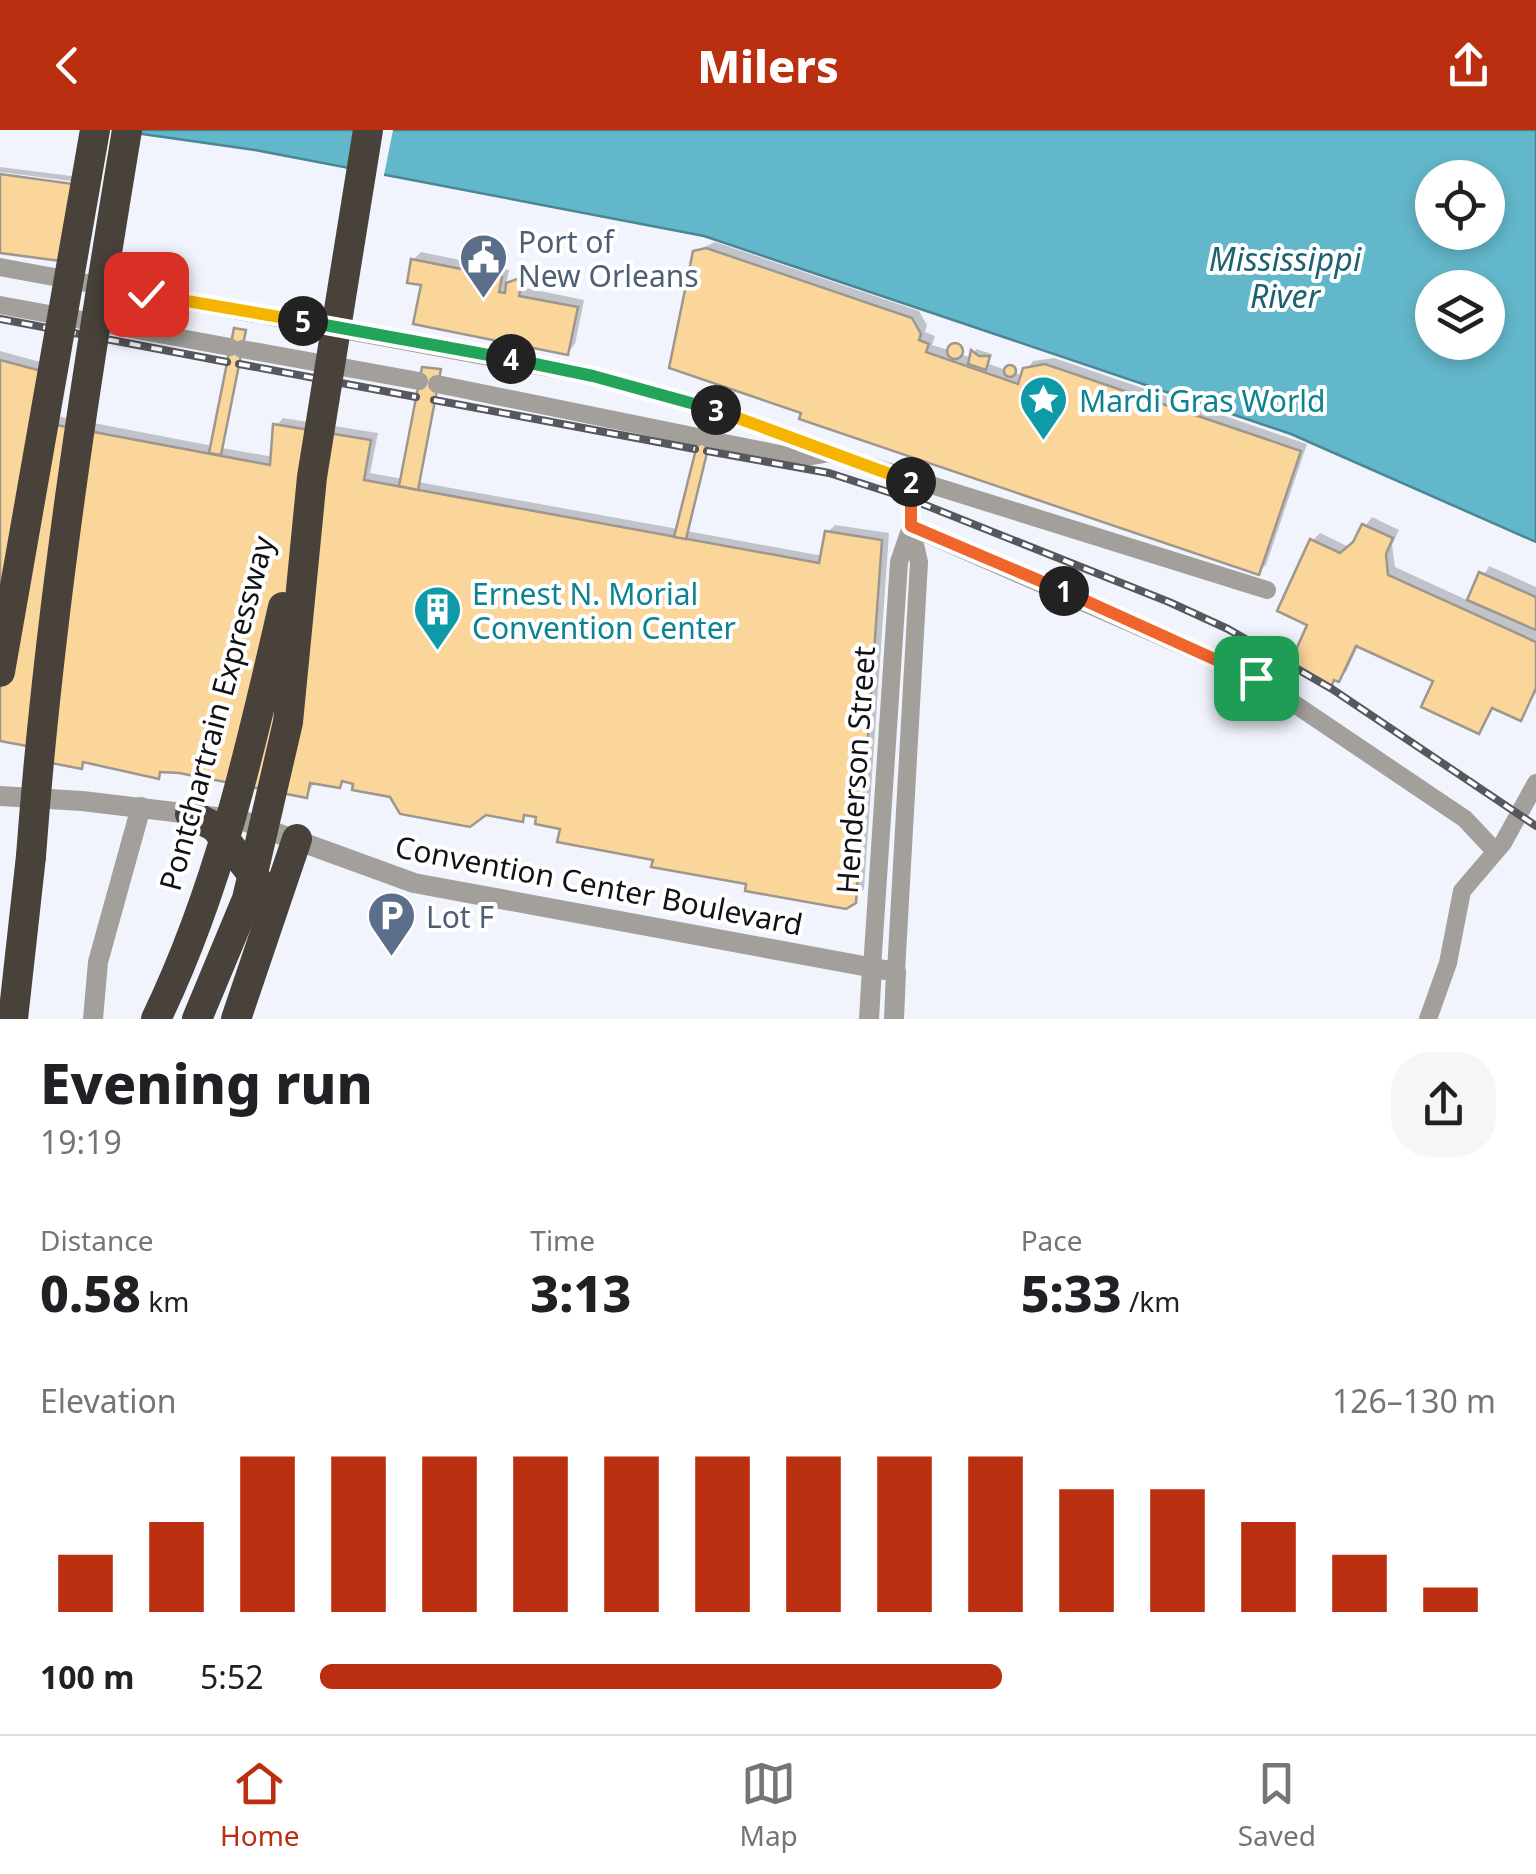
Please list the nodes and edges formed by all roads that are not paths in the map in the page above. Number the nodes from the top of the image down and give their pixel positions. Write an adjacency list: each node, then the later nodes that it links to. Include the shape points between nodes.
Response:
1 (95, 130): 6 (highway, bridge)
2 (127, 130): 24 (highway, bridge, via 67,498)
3 (368, 130): 10 (highway, bridge)
4 (0, 267): 7 (street, via 437,345)
5 (0, 305): 8 (street)
6 (63, 311): 13 (highway, bridge); 17 (highway, bridge)
7 (641, 389): 8 (street); 9 (street, via 731,414)
8 (635, 422): 9 (street, via 799,458)
9 (829, 453): 11 (street)
10 (312, 478): 31 (highway, Pontchartrain Expressway, bridge, via 221,853); 32 (highway, bridge, via 288,722 269,820 247,899)
11 (911, 478): 12 (street, Henderson Street); 14 (street)
12 (911, 526): 15 (street, Henderson Street, via 899,562); 16 (street, Henderson Street, via 919,562); 23 (street, via 1256,678 1465,818)
13 (0, 560)
14 (1268, 590)
15 (893, 655): 16 (street); 27 (street, Henderson Street)
16 (914, 656): 28 (street, Henderson Street)
17 (0, 672)
18 (1536, 784): 23 (street)
19 (0, 796): 20 (street, Convention Center Boulevard)
20 (141, 807): 21 (street, Convention Center Boulevard); 30 (street, via 101,948)
21 (190, 814): 22 (street, Convention Center Boulevard, via 242,820); 25 (highway, via 215,827 241,857 266,891)
22 (297, 839): 25 (highway); 27 (street, Convention Center Boulevard, via 414,883)
23 (1496, 850): 36 (street, via 1462,890 1448,963)
24 (31, 856): 26 (highway); 29 (highway)
25 (272, 916): 33 (highway)
26 (0, 968)
27 (872, 968): 28 (street, Convention Center Boulevard); 34 (street, Henderson Street)
28 (896, 972): 35 (street, Henderson Street)
29 (14, 1019)
30 (93, 1019)
31 (156, 1019)
32 (197, 1019)
33 (236, 1019)
34 (869, 1019)
35 (894, 1019)
36 (1428, 1019)

